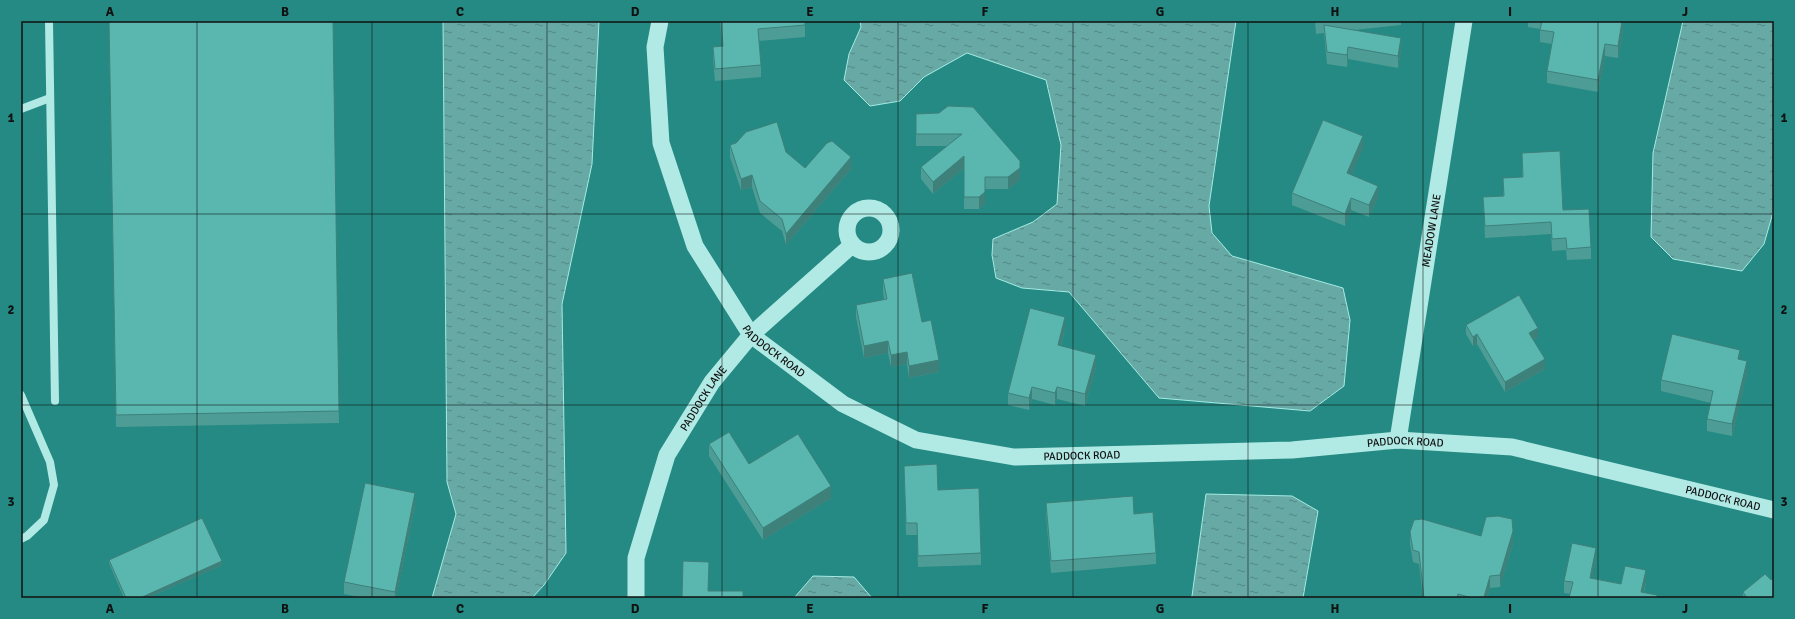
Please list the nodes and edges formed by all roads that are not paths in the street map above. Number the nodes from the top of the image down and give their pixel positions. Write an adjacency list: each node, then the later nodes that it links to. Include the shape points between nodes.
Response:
1 (48, 21): 4 (lane)
2 (660, 21): 7 (street, PADDOCK ROAD, via 655,47 661,143 694,246)
3 (1464, 21): 10 (street, MEADOW LANE)
4 (50, 98): 5 (lane); 9 (lane)
5 (21, 109)
6 (852, 245): 7 (street, PADDOCK LANE)
7 (751, 335): 10 (street, PADDOCK ROAD, via 843,404 916,440 1014,457 1292,450); 13 (street, PADDOCK LANE, via 712,382 667,455 636,558)
8 (21, 394): 12 (lane, via 50,462 54,485 44,520)
9 (55, 401)
10 (1398, 440): 11 (street, PADDOCK ROAD, via 1512,447)
11 (1774, 510)
12 (21, 539)
13 (636, 598)

